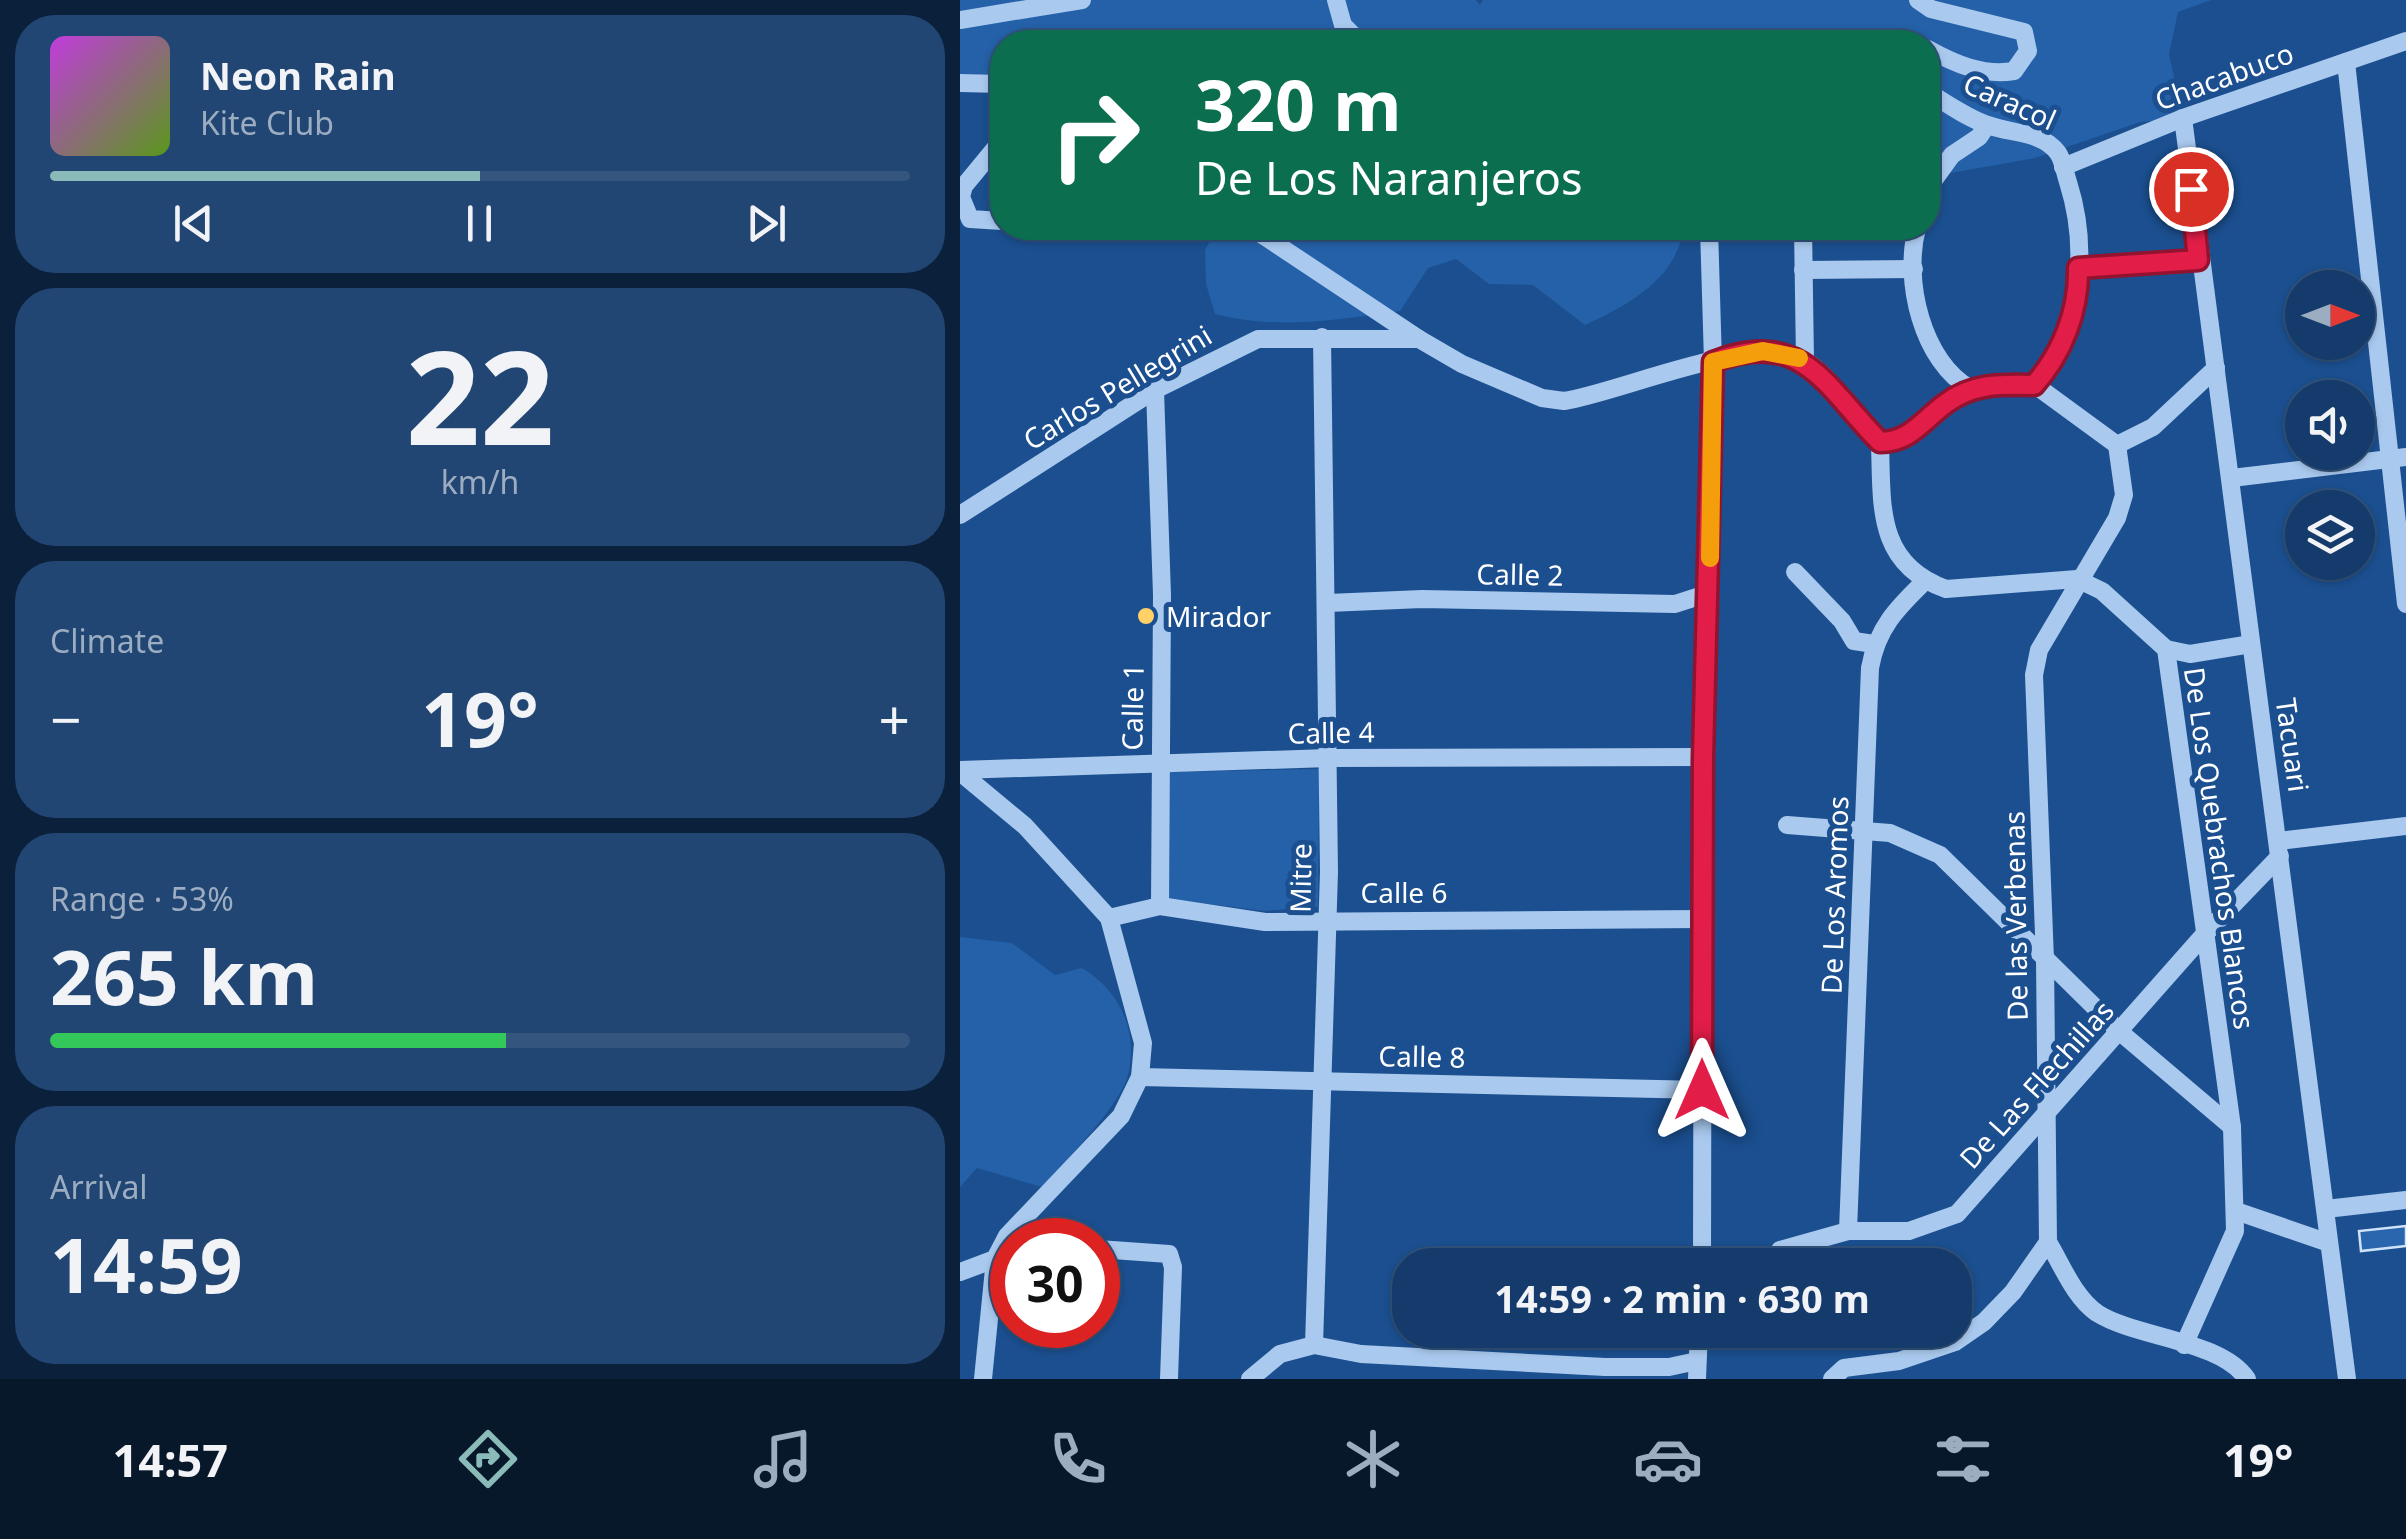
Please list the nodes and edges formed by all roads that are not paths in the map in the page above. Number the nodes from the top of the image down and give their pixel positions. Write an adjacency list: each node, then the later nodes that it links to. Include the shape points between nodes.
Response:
1 (1082, 0): 4 (street)
2 (1336, 0): 5 (street)
3 (1918, 0): 7 (street, Caracol, via 2024,32 2028,51 2014,71 1998,74)
4 (960, 20)
5 (1347, 30)
6 (2406, 42): 8 (street, Chacabuco)
7 (1940, 56)
8 (2346, 62): 12 (street, Chacabuco); 36 (street)
9 (960, 83): 10 (street)
10 (990, 84)
11 (1940, 99): 13 (street, Caracol)
12 (2183, 118): 15 (street, Chacabuco); 22 (street, Tacuari)
13 (1986, 125): 15 (street, Caracol, via 2037,137 2058,153); 16 (street)
14 (990, 155): 17 (street, via 961,197 970,219)
15 (2063, 167): 23 (street, via 2078,230)
16 (1940, 172)
17 (990, 220)
18 (1270, 240): 27 (street)
19 (1709, 240): 29 (street)
20 (1803, 240): 25 (street)
21 (1915, 240): 24 (street)
22 (2198, 260): 23 (street); 30 (street, Tacuari)
23 (2078, 268): 31 (street, via 2065,338)
24 (1914, 269): 25 (street); 33 (street, via 1934,353 1952,379)
25 (1803, 270): 28 (street)
26 (1322, 337): 27 (street, Carlos Pellegrini); 32 (street, Carlos Pellegrini, via 1258,339); 43 (street, Mitre)
27 (1420, 339): 29 (street, Carlos Pellegrini, via 1462,364 1564,401)
28 (1805, 360): 29 (street, Carlos Pellegrini, via 1763,351); 34 (street)
29 (1713, 362): 42 (street)
30 (2216, 368): 35 (street, via 2153,426); 37 (street, Tacuari)
31 (2034, 385): 33 (street, via 1992,383); 35 (street)
32 (1155, 390): 38 (street, Carlos Pellegrini); 50 (street, Calle 1, via 1162,595)
33 (1971, 390): 34 (street, via 1898,442)
34 (1880, 442): 41 (street, via 1892,552)
35 (2116, 445): 40 (street, De las Verbenas, via 2124,495)
36 (2398, 458): 37 (street); 44 (street)
37 (2232, 478): 46 (street, Tacuari)
38 (960, 514)
39 (1794, 572): 45 (street, via 1854,641)
40 (2077, 579): 41 (street, via 1946,588); 47 (street, De Los Quebrachos Blancos, via 2102,591); 61 (street, De las Verbenas, via 2039,650 2034,674)
41 (1926, 582): 45 (street, De Los Aromos, via 1890,615)
42 (1708, 593): 43 (street, Calle 2, via 1675,604); 48 (street)
43 (1328, 603): 49 (street, Mitre)
44 (2406, 604)
45 (1874, 644): 54 (street, De Los Aromos)
46 (2250, 644): 47 (street, via 2190,654); 55 (street, Tacuari)
47 (2166, 649): 60 (street, De Los Quebrachos Blancos)
48 (1703, 757): 49 (street, Calle 4); 58 (street)
49 (1329, 758): 50 (street, Calle 4); 59 (street, Mitre)
50 (1158, 763): 51 (street, Calle 4); 56 (street, Calle 1)
51 (960, 771): 57 (street, via 1025,826)
52 (1787, 824): 54 (street)
53 (2406, 826): 55 (street)
54 (1865, 831): 61 (street, via 1915,840 1940,855); 72 (street, De Los Aromos)
55 (2280, 849): 60 (street, De Las Flechillas); 69 (street, Tacuari)
56 (1160, 906): 57 (street, Calle 6); 59 (street, Calle 6, via 1265,922)
57 (1109, 918): 63 (street, via 1144,1043)
58 (1703, 919): 59 (street, Calle 6); 65 (street)
59 (1327, 920): 64 (street, Mitre)
60 (2202, 937): 62 (street, De Las Flechillas); 67 (street, De Los Quebrachos Blancos)
61 (2045, 960): 62 (street); 66 (street, De las Verbenas)
62 (2120, 1032): 66 (street, De Las Flechillas); 67 (street)
63 (1140, 1077): 64 (street, Calle 8); 71 (street, via 1120,1116)
64 (1322, 1081): 65 (street, Calle 8); 81 (street, Mitre)
65 (1702, 1090): 75 (street)
66 (2047, 1114): 72 (street, De Las Flechillas, via 1957,1214 1910,1231); 73 (street, De las Verbenas)
67 (2232, 1127): 70 (street, De Los Quebrachos Blancos)
68 (2406, 1200): 69 (street)
69 (2326, 1209): 74 (street, Tacuari)
70 (2236, 1211): 74 (street); 82 (street, De Los Quebrachos Blancos, via 2235,1230)
71 (1024, 1218)
72 (1848, 1231): 76 (street, De Las Flechillas)
73 (2048, 1242): 82 (street, via 2098,1313); 87 (street, via 2013,1292 1955,1342 1899,1362 1844,1368)
74 (2329, 1243): 89 (street, Tacuari)
75 (1702, 1248)
76 (1787, 1248)
77 (1120, 1250): 85 (street, via 1169,1254)
78 (990, 1261): 79 (street)
79 (960, 1272)
80 (990, 1309): 84 (street)
81 (1314, 1344): 83 (street, via 1361,1354); 86 (street, via 1280,1354)
82 (2184, 1344): 88 (street)
83 (1697, 1370)
84 (983, 1379)
85 (1168, 1379)
86 (1250, 1379)
87 (1832, 1379)
88 (2247, 1379)
89 (2347, 1379)

